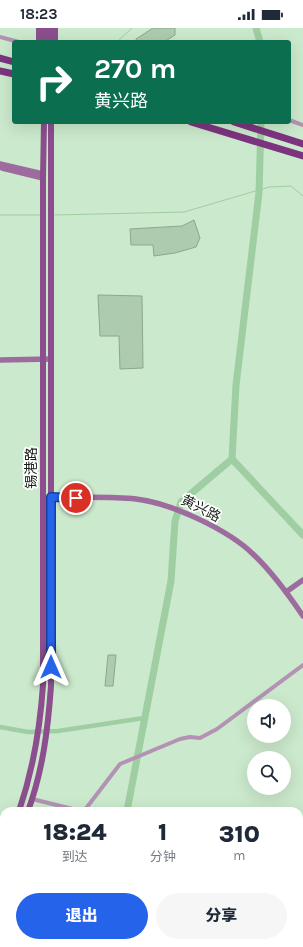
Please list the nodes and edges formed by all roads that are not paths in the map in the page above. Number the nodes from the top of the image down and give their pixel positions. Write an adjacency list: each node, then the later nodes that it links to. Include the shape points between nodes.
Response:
1 (39, 28): 7 (main road)
2 (45, 28): 8 (main road)
3 (50, 28): 9 (main road)
4 (55, 28): 10 (main road)
5 (0, 37): 6 (street)
6 (12, 40)
7 (39, 40)
8 (45, 40)
9 (50, 40)
10 (55, 40)
11 (0, 58): 12 (highway)
12 (12, 61)
13 (0, 71): 14 (highway)
14 (12, 74)
15 (291, 121): 20 (street)
16 (44, 124): 25 (main road, 锡港路)
17 (52, 124): 27 (main road, 锡港路)
18 (198, 124): 22 (highway)
19 (240, 124): 21 (highway)
20 (303, 124)
21 (303, 144)
22 (303, 156)
23 (0, 164): 25 (street)
24 (0, 167): 25 (street)
25 (43, 176): 26 (main road, 锡港路)
26 (44, 359): 27 (street); 28 (street); 35 (main road, 锡港路, via 43,667 40,727 30,777)
27 (51, 359): 29 (main road, 锡港路)
28 (0, 360)
29 (51, 497): 31 (street, 黄兴路, via 136,499 170,506 233,539 252,553); 34 (main road, 锡港路, via 51,667 48,728)
30 (303, 580): 31 (street)
31 (286, 592): 32 (street, 黄兴路)
32 (303, 616)
33 (303, 665): 38 (street, via 200,738 180,739 120,764)
34 (32, 799): 36 (main road, 锡港路); 37 (street)
35 (20, 807)
36 (29, 807)
37 (66, 807)
38 (86, 807)

